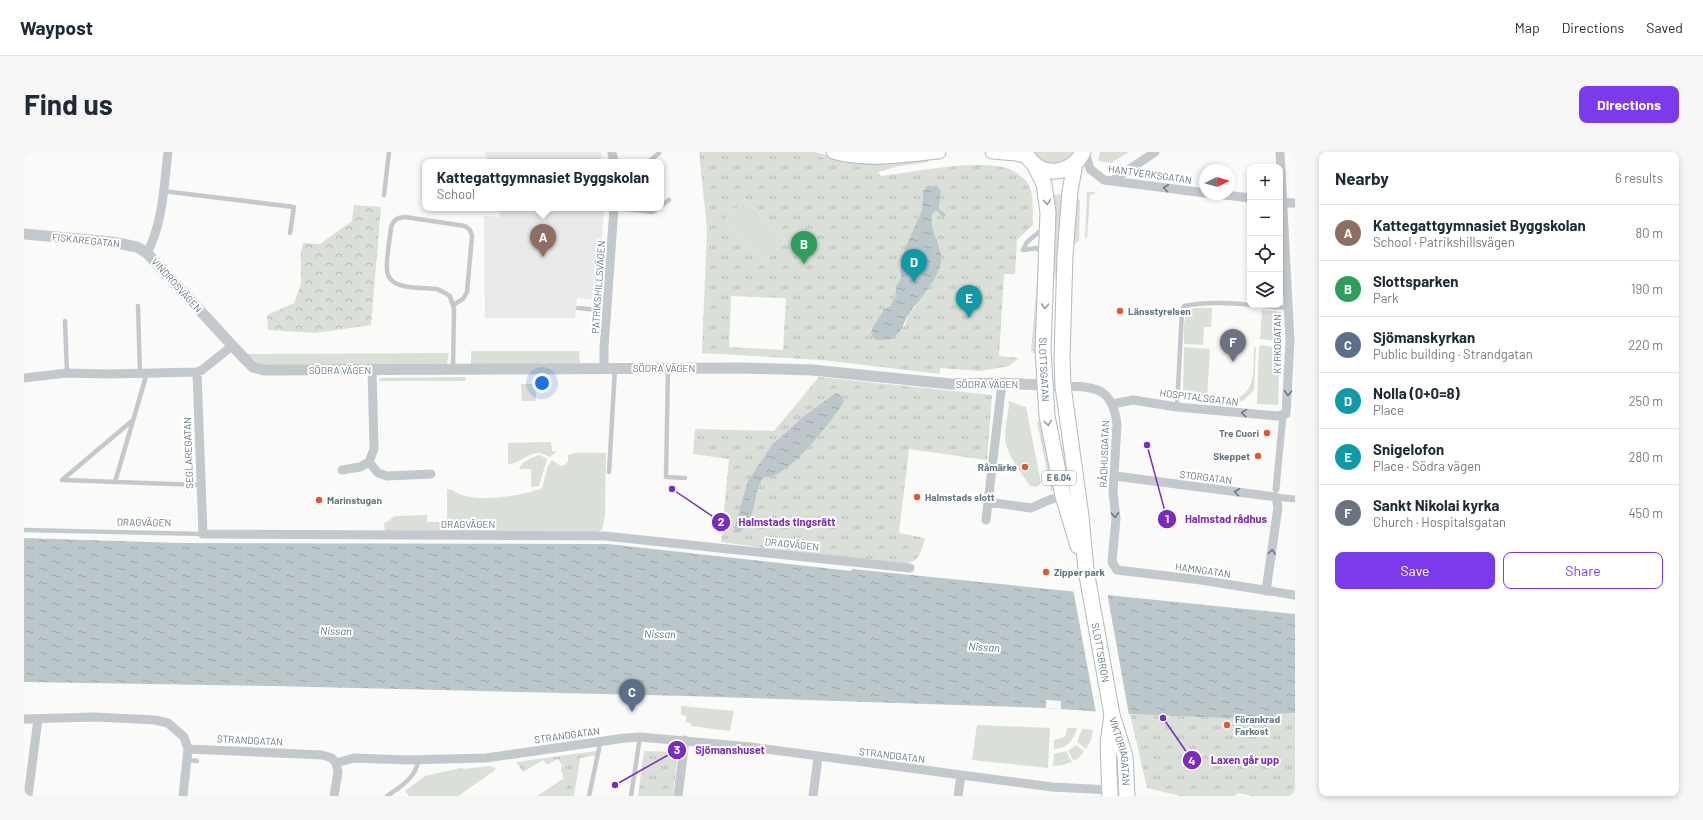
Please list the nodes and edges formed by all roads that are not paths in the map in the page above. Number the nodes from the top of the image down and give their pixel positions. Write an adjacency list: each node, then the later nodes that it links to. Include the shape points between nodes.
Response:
1 (168, 152): 13 (street, VINDROSVÄGEN)
2 (389, 152): 15 (lane)
3 (833, 152): 4 (main road, via 880,158)
4 (939, 152)
5 (992, 152): 10 (main road)
6 (1155, 152): 12 (street)
7 (1280, 152): 19 (street, KYRKOGATAN)
8 (659, 153): 11 (lane)
9 (1081, 156): 10 (highway, via 1066,169 1055,172 1045,170); 12 (street, HANTVERKSGATAN, via 1090,169 1104,180); 51 (highway, SLOTTSGATAN / E 6.04, via 1070,191 1065,255)
10 (1029, 158): 26 (highway, SLOTTSGATAN / E 6.04, one-way to 26, via 1046,192)
11 (652, 159)
12 (1112, 181): 14 (street, HANTVERKSGATAN, one-way to 12)
13 (163, 191): 28 (lane, via 294,207); 30 (street, VINDROSVÄGEN, via 156,233)
14 (1199, 192)
15 (384, 196)
16 (1235, 196): 17 (street)
17 (1247, 198)
18 (669, 200): 22 (lane)
19 (1281, 200)
20 (1283, 202): 21 (street)
21 (1295, 203)
22 (664, 204)
23 (614, 211): 36 (street, PATRIKSHILLSVÄGEN)
24 (643, 211): 25 (lane)
25 (654, 211)
26 (1048, 226): 31 (highway, SLOTTSGATAN / E 6.04); 31 (lane, via 1030,238 1023,250 1036,248)
27 (1283, 232): 35 (street, KYRKOGATAN)
28 (290, 233)
29 (24, 234): 30 (street, FISKAREGATAN, via 112,242 137,247)
30 (147, 253): 39 (street, VINDROSVÄGEN)
31 (1047, 254): 50 (highway, SLOTTSGATAN / E 6.04, one-way to 50)
32 (452, 305): 32 (lane, via 463,299 467,292 472,236 470,230 465,226 397,218 391,227 387,270 389,279 402,285 438,290 450,296); 40 (lane)
33 (138, 306): 47 (lane)
34 (578, 308): 36 (lane)
35 (1288, 308): 38 (street, KYRKOGATAN); 53 (lane, via 1211,302 1184,306)
36 (607, 312): 41 (street, PATRIKSHILLSVÄGEN)
37 (65, 322): 46 (lane)
38 (1293, 341): 54 (street, KYRKOGATAN, one-way to 54, via 1287,409)
39 (232, 346): 43 (street, VINDROSVÄGEN, via 253,367); 45 (street)
40 (453, 368): 41 (street, SÖDRA VÄGEN); 44 (street, SÖDRA VÄGEN)
41 (609, 368): 42 (street, SÖDRA VÄGEN); 58 (lane)
42 (668, 368): 49 (street, SÖDRA VÄGEN, via 812,370 951,384); 61 (lane, via 666,477)
43 (264, 370): 44 (street, SÖDRA VÄGEN)
44 (372, 370): 56 (street, via 374,449)
45 (197, 372): 47 (street); 63 (street, SEGLAREGATAN)
46 (67, 373): 47 (street); 48 (street)
47 (143, 373): 55 (lane)
48 (24, 378)
49 (1002, 383): 50 (street, SÖDRA VÄGEN); 67 (street)
50 (1044, 384): 51 (street, SÖDRA VÄGEN); 65 (highway, SLOTTSGATAN / E 6.04, one-way to 65, via 1050,434)
51 (1063, 386): 52 (street, via 1100,390); 73 (highway, SLOTTSGATAN / E 6.04)
52 (1113, 404): 53 (street, HOSPITALSGATAN, via 1133,400); 60 (street, RÅDHUSGATAN, via 1117,424)
53 (1176, 407): 54 (street, HOSPITALSGATAN, one-way to 53)
54 (1283, 416): 64 (street)
55 (133, 420): 62 (lane); 62 (lane, via 62,480)
56 (369, 462): 57 (street, via 360,467); 59 (street, via 378,473 387,476)
57 (342, 470)
58 (609, 472)
59 (431, 474)
60 (1115, 476): 64 (street, STORGATAN, one-way to 60); 71 (street, RÅDHUSGATAN, one-way to 71, via 1113,494 1116,518)
61 (685, 478)
62 (115, 482): 63 (lane)
63 (200, 485): 70 (street, SEGLAREGATAN)
64 (1276, 493): 66 (street, STORGATAN); 75 (street, one-way to 64, via 1278,507)
65 (1063, 496): 67 (street, via 1031,508); 73 (highway, SLOTTSGATAN / E 6.04)
66 (1295, 499)
67 (988, 502): 68 (street)
68 (986, 520)
69 (24, 530): 70 (lane, DRAGVÄGEN)
70 (203, 534): 72 (street, DRAGVÄGEN, via 605,536)
71 (1112, 562): 75 (street, HAMNGATAN, via 1117,570 1126,572 1200,580)
72 (910, 568)
73 (1086, 570): 74 (highway, SLOTTSGATAN / E 6.04)
74 (1090, 591): 77 (highway, SLOTTSBRON / E 6.04)
75 (1266, 591): 76 (street, HAMNGATAN)
76 (1295, 595)
77 (1112, 714): 88 (highway, VIKTORIAGATAN / E 6.04, via 1125,756); 88 (highway, VIKTORIAGATAN / E 6.04, via 1108,743 1109,770)
78 (24, 719): 79 (street)
79 (38, 719): 83 (street, via 95,717 155,720 168,723 184,737); 89 (street)
80 (640, 737): 81 (street, STRANDGATAN); 82 (street, STRANDGATAN); 94 (lane)
81 (685, 740): 84 (street, STRANDGATAN); 95 (street)
82 (599, 742): 85 (street, STRANDGATAN, via 505,756); 93 (lane)
83 (188, 749): 86 (street, STRANDGATAN, via 322,755 332,758); 90 (street, via 192,761)
84 (818, 757): 87 (street, STRANDGATAN); 96 (street)
85 (418, 760): 86 (street, STRANDGATAN, via 354,758); 92 (lane, via 415,773)
86 (336, 763): 91 (street, via 338,772)
87 (961, 775): 88 (street, STRANDGATAN); 97 (street)
88 (1120, 792)
89 (28, 796)
90 (183, 796)
91 (334, 796)
92 (387, 796)
93 (589, 796)
94 (631, 796)
95 (678, 796)
96 (813, 796)
97 (958, 796)

